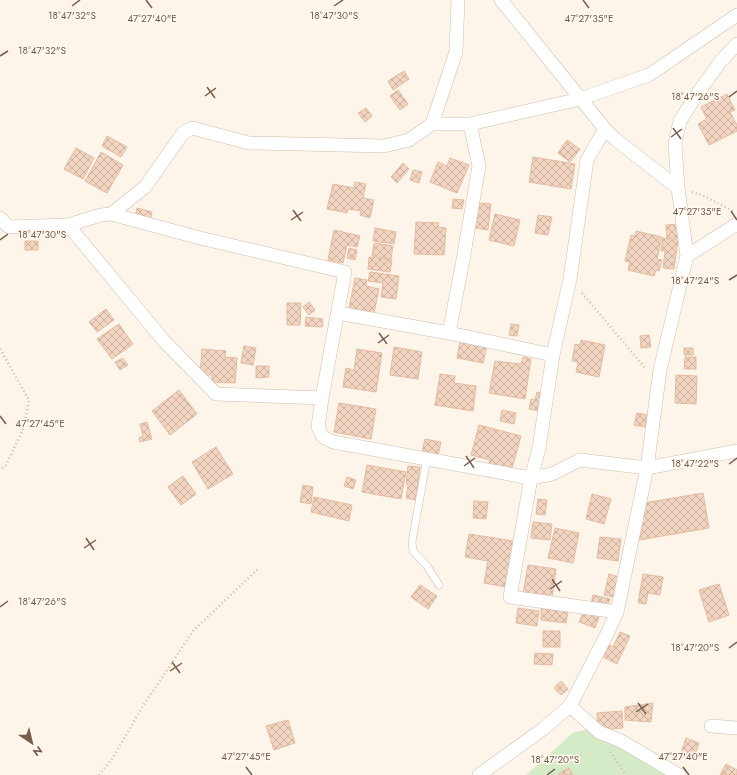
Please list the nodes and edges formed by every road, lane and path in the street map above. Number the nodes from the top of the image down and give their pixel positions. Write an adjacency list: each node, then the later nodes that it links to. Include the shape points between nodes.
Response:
1 (458, 0): 6 (street, via 456,52)
2 (501, 0): 5 (street)
3 (737, 15): 5 (street, via 648,75)
4 (737, 44): 9 (street, via 720,61 680,121 675,143)
5 (580, 99): 7 (street); 8 (street)
6 (432, 124): 7 (street); 11 (street, via 408,140 384,146 249,143 192,128 183,133 145,187)
7 (470, 124): 18 (street, via 479,166 464,260)
8 (605, 128): 9 (street, via 615,139); 16 (street, via 587,160)
9 (678, 188): 10 (path, via 702,195); 15 (street)
10 (737, 213)
11 (110, 214): 14 (street); 17 (street, via 345,272)
12 (0, 218): 14 (street, via 9,227)
13 (737, 224): 15 (street)
14 (68, 225): 22 (street, via 164,341 216,394)
15 (687, 256): 21 (street)
16 (570, 279): 20 (street); 21 (path)
17 (338, 313): 18 (street); 22 (street)
18 (448, 333): 20 (street)
19 (0, 349): 26 (path, via 29,400 24,427 6,465)
20 (553, 355): 27 (street, via 539,448)
21 (658, 384): 25 (street)
22 (322, 398): 24 (street, via 318,427 323,437 332,442)
23 (737, 451): 25 (street)
24 (427, 458): 27 (street); 29 (lane, via 412,542 413,551 427,566)
25 (647, 468): 27 (street, via 580,460 552,474); 30 (street)
26 (0, 470)
27 (531, 478): 30 (street, via 510,597)
28 (258, 569): 34 (path, via 193,631 143,706 112,759)
29 (439, 585)
30 (617, 612): 31 (street)
31 (570, 706): 35 (street, via 543,729); 36 (street, via 599,732 621,741)
32 (711, 726): 33 (street)
33 (737, 728)
34 (99, 775)
35 (479, 775)
36 (679, 775)

